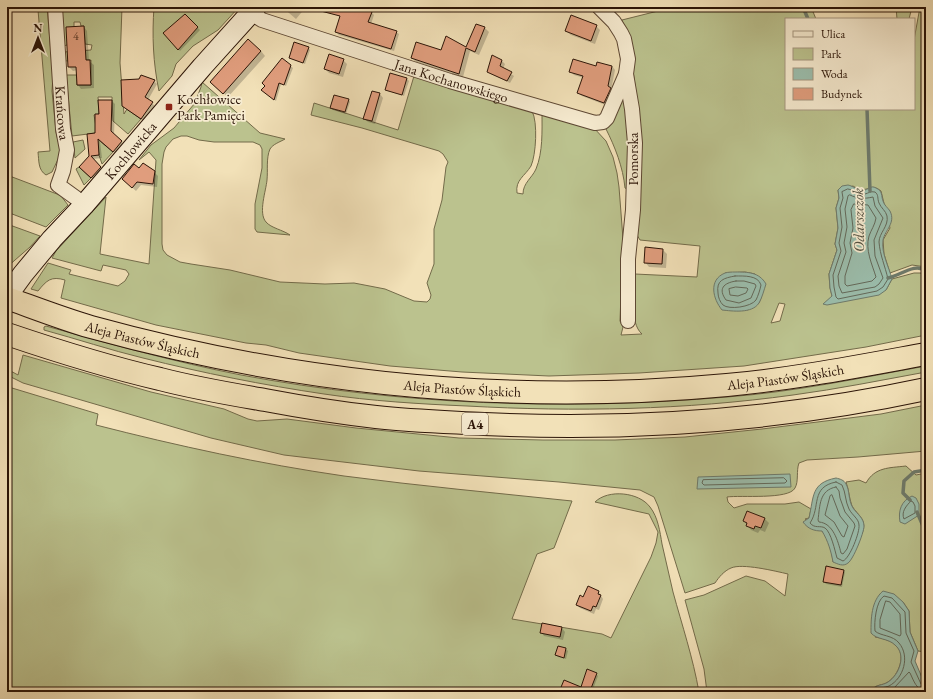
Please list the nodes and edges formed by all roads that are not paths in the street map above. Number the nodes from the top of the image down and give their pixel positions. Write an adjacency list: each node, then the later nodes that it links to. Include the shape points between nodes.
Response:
1 (55, 7): 5 (street, Krańcowa, via 63,129 67,150 58,185)
2 (599, 7): 4 (street, Pomorska, via 614,22 624,39 628,59)
3 (253, 10): 4 (street, Jana Kochanowskiego, via 262,20 450,81 595,123 603,122 607,118); 5 (street, Kochłowicka)
4 (626, 74): 7 (street, Pomorska, via 635,143 633,210 628,259)
5 (84, 205): 6 (street, Kochłowicka, via 48,244)
6 (7, 297): 9 (highway, Aleja Piastów Śląskich, via 90,326 218,358 350,379 467,390 610,392 676,389 782,379)
7 (628, 321)
8 (7, 334): 10 (highway, A4, via 119,369 214,391 348,413 453,423 629,426 761,416 885,398)
9 (926, 354)
10 (926, 389)

